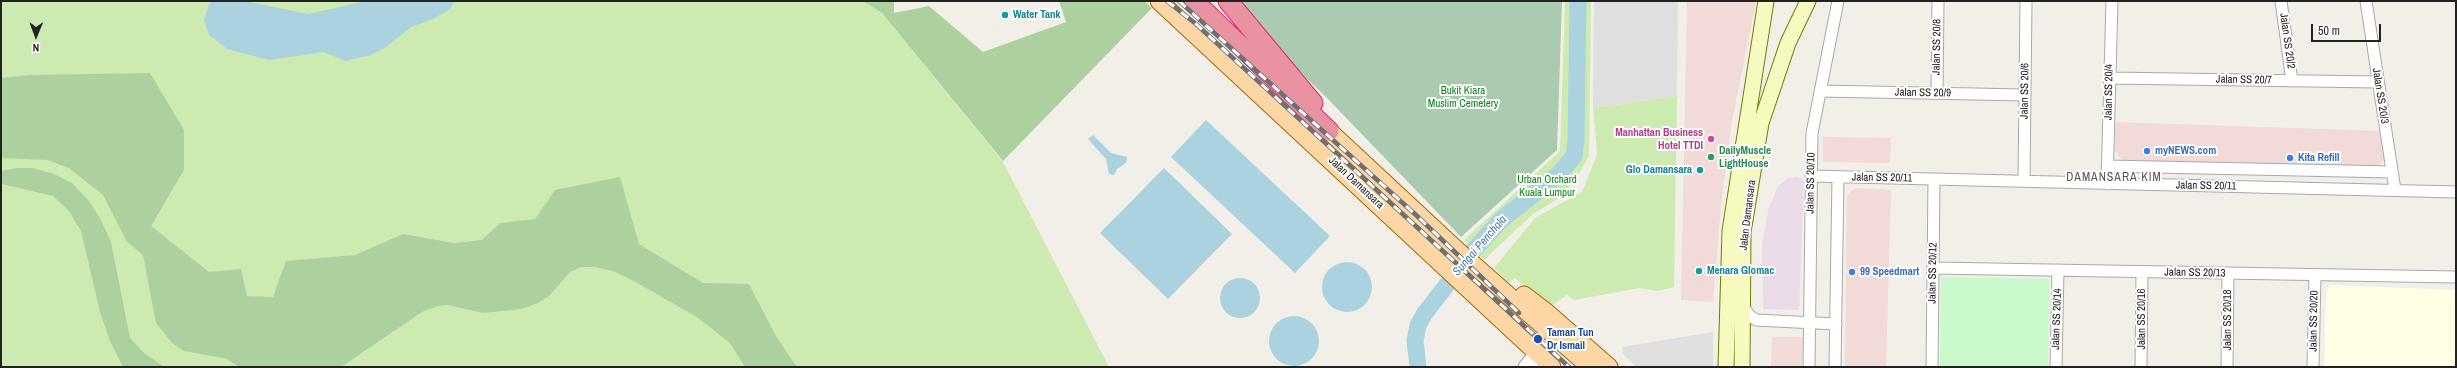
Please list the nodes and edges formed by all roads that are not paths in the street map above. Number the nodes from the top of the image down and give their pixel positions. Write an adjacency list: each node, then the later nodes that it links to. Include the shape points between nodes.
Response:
1 (1159, 1): 46 (main road, Jalan Damansara)
2 (1194, 1): 22 (highway)
3 (1228, 1): 22 (highway, via 1307,92)
4 (1766, 1): 15 (main road, Jalan Damansara)
5 (1774, 1): 15 (main road, via 1767,40)
6 (1798, 1): 14 (main road)
7 (1808, 1): 14 (main road, Jalan Damansara)
8 (1838, 1): 19 (street, Jalan SS 20/10)
9 (1938, 1): 20 (street, Jalan SS 20/8)
10 (2026, 1): 21 (street, Jalan SS 20/6)
11 (2112, 1): 16 (street, Jalan SS 20/4)
12 (2281, 1): 17 (street, Jalan SS 20/2)
13 (2366, 1): 18 (street, Jalan SS 20/3)
14 (1788, 43): 39 (main road, Jalan Damansara, via 1761,123 1743,232)
15 (1757, 65): 49 (main road, Jalan Damansara, via 1730,231)
16 (2110, 78): 17 (street, Jalan SS 20/7); 23 (street, Jalan SS 20/4)
17 (2292, 80): 18 (street, Jalan SS 20/7)
18 (2378, 82): 24 (street, Jalan SS 20/3)
19 (1820, 91): 20 (street, Jalan SS 20/9); 25 (street, Jalan SS 20/10, via 1812,133)
20 (1937, 93): 21 (street, Jalan SS 20/9)
21 (2026, 95): 28 (street, Jalan SS 20/6)
22 (1330, 131): 38 (main road, Jalan Damansara)
23 (2108, 166): 24 (street); 29 (street, Jalan SS 20/4)
24 (2392, 172): 30 (street, Jalan SS 20/3)
25 (1811, 176): 26 (street, Jalan SS 20/11); 41 (street, Jalan SS 20/10)
26 (1838, 177): 27 (street, Jalan SS 20/11); 42 (street)
27 (1934, 179): 28 (street, Jalan SS 20/11); 32 (street, Jalan SS 20/12)
28 (2024, 181): 29 (street, Jalan SS 20/11)
29 (2107, 184): 30 (street, Jalan SS 20/11)
30 (2395, 190): 31 (street, Jalan SS 20/11)
31 (2456, 192)
32 (1933, 268): 33 (street, Jalan SS 20/13); 53 (street, Jalan SS 20/12)
33 (2058, 270): 34 (street, Jalan SS 20/13); 54 (street, Jalan SS 20/14)
34 (2142, 272): 35 (street, Jalan SS 20/13); 55 (street, Jalan SS 20/16)
35 (2228, 273): 36 (street, Jalan SS 20/13); 56 (street, Jalan SS 20/18)
36 (2315, 274): 37 (street, Jalan SS 20/13); 57 (street, Jalan SS 20/20)
37 (2456, 277)
38 (1502, 289): 47 (main road, Jalan Damansara); 48 (main road, via 1519,292)
39 (1742, 304): 40 (street); 43 (main road, Jalan Damansara)
40 (1756, 320): 41 (street); 43 (street)
41 (1809, 322): 42 (street); 51 (street, Jalan SS 20/10)
42 (1836, 324): 52 (street)
43 (1741, 333): 50 (main road, Jalan Damansara)
44 (1527, 363): 45 (street)
45 (1543, 367)
46 (1552, 367)
47 (1590, 367)
48 (1610, 367)
49 (1726, 367)
50 (1742, 367)
51 (1809, 367)
52 (1835, 367)
53 (1932, 367)
54 (2056, 367)
55 (2141, 367)
56 (2227, 367)
57 (2313, 367)

